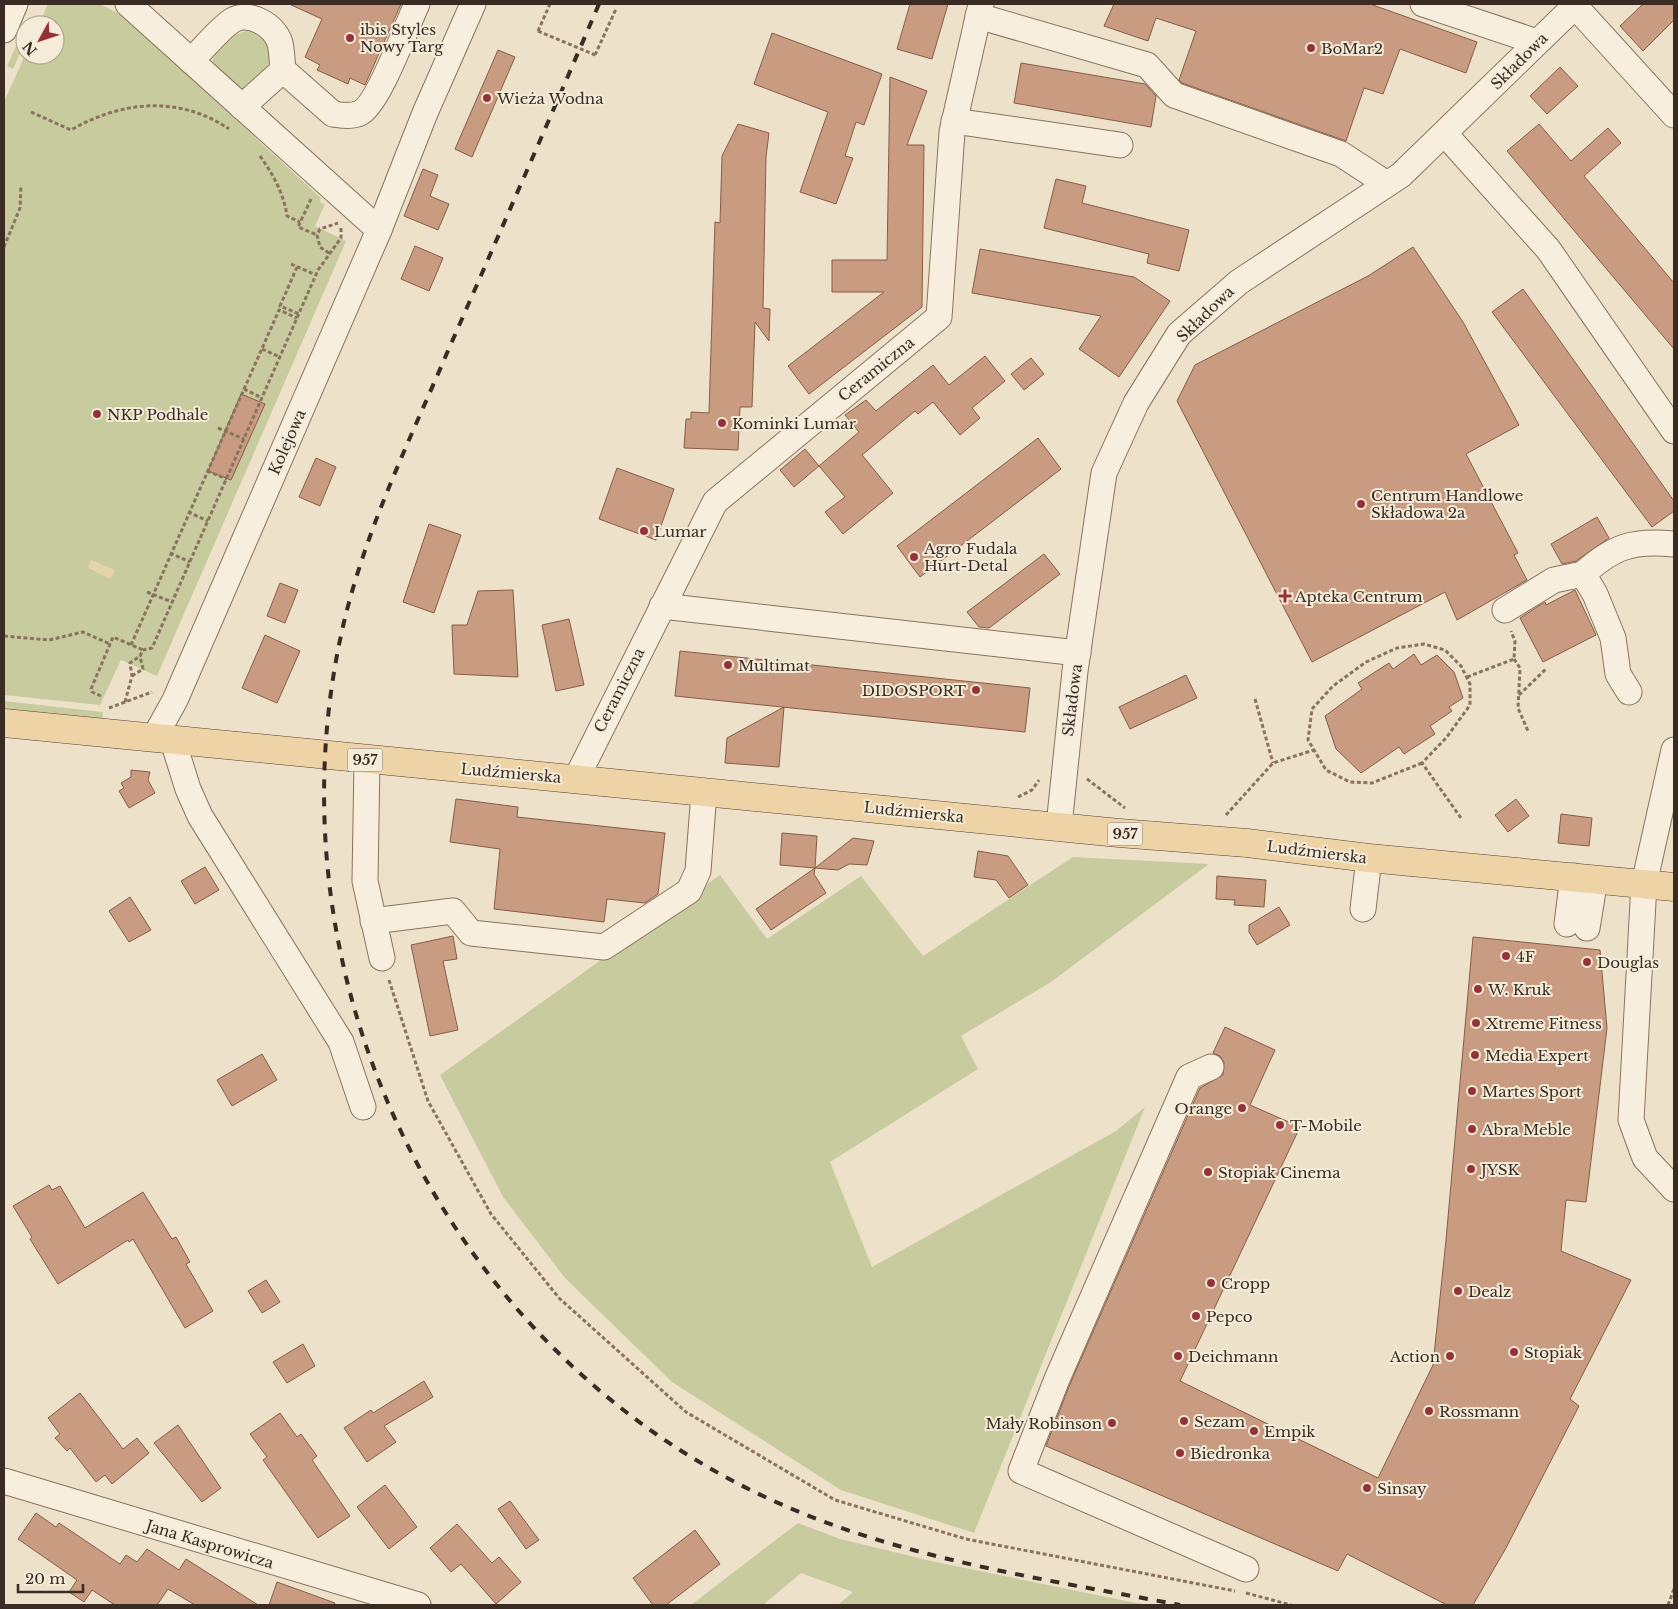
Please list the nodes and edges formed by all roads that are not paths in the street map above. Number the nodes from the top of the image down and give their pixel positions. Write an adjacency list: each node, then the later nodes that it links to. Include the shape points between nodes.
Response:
1 (15, 4): 8 (street)
2 (128, 4): 10 (street)
3 (417, 4): 11 (street, via 383,81 369,107 359,114 333,114)
4 (473, 4): 18 (street, Kolejowa, via 425,112)
5 (1422, 4): 9 (street)
6 (1576, 5): 9 (street, Składowa); 13 (street)
7 (979, 10): 14 (street, Ceramiczna); 17 (street, via 1147,65 1174,95 1341,154)
8 (4, 30)
9 (1538, 42): 15 (street, Składowa)
10 (191, 61): 11 (street, via 232,21 244,17 259,20 279,40); 12 (street)
11 (283, 70): 12 (street)
12 (242, 107): 18 (street)
13 (1674, 115)
14 (954, 121): 16 (street); 22 (street, Ceramiczna, via 939,317 714,502)
15 (1445, 134): 17 (street, Składowa); 19 (street, via 1548,249)
16 (1120, 145)
17 (1387, 184): 24 (street, Składowa, via 1238,282 1180,334 1136,404 1104,473)
18 (379, 230): 27 (street, Kolejowa, via 175,700)
19 (1674, 431)
20 (1674, 544): 21 (street, via 1657,542 1622,546)
21 (1583, 574): 23 (street, via 1554,580); 25 (street, via 1613,638 1618,674)
22 (662, 606): 24 (street); 30 (street, Ceramiczna)
23 (1505, 610)
24 (1078, 653): 32 (street, Składowa)
25 (1629, 692)
26 (4, 723): 27 (main road, 957)
27 (164, 740): 29 (main road, Ludźmierska / 957); 42 (street, via 200,816 341,1042)
28 (1674, 750): 35 (street)
29 (367, 760): 30 (main road, Ludźmierska / 957); 38 (street, via 365,881)
30 (576, 779): 31 (main road, Ludźmierska / 957)
31 (704, 792): 32 (main road, Ludźmierska / 957); 38 (street, via 698,871 689,891 604,947 471,933 453,910)
32 (1059, 826): 33 (main road, Ludźmierska / 957)
33 (1370, 858): 34 (main road, Ludźmierska / 957); 37 (street)
34 (1584, 878): 35 (main road, Ludźmierska / 957); 39 (street)
35 (1644, 884): 36 (main road, Ludźmierska / 957); 43 (street, via 1631,1120 1644,1158)
36 (1674, 887)
37 (1364, 909)
38 (373, 921): 40 (street)
39 (1577, 926)
40 (382, 958)
41 (1211, 1067): 45 (street, via 1190,1077 1057,1379 1021,1471)
42 (363, 1107)
43 (1674, 1189)
44 (4, 1481): 46 (street, Jana Kasprowicza)
45 (1246, 1569)
46 (418, 1605)

